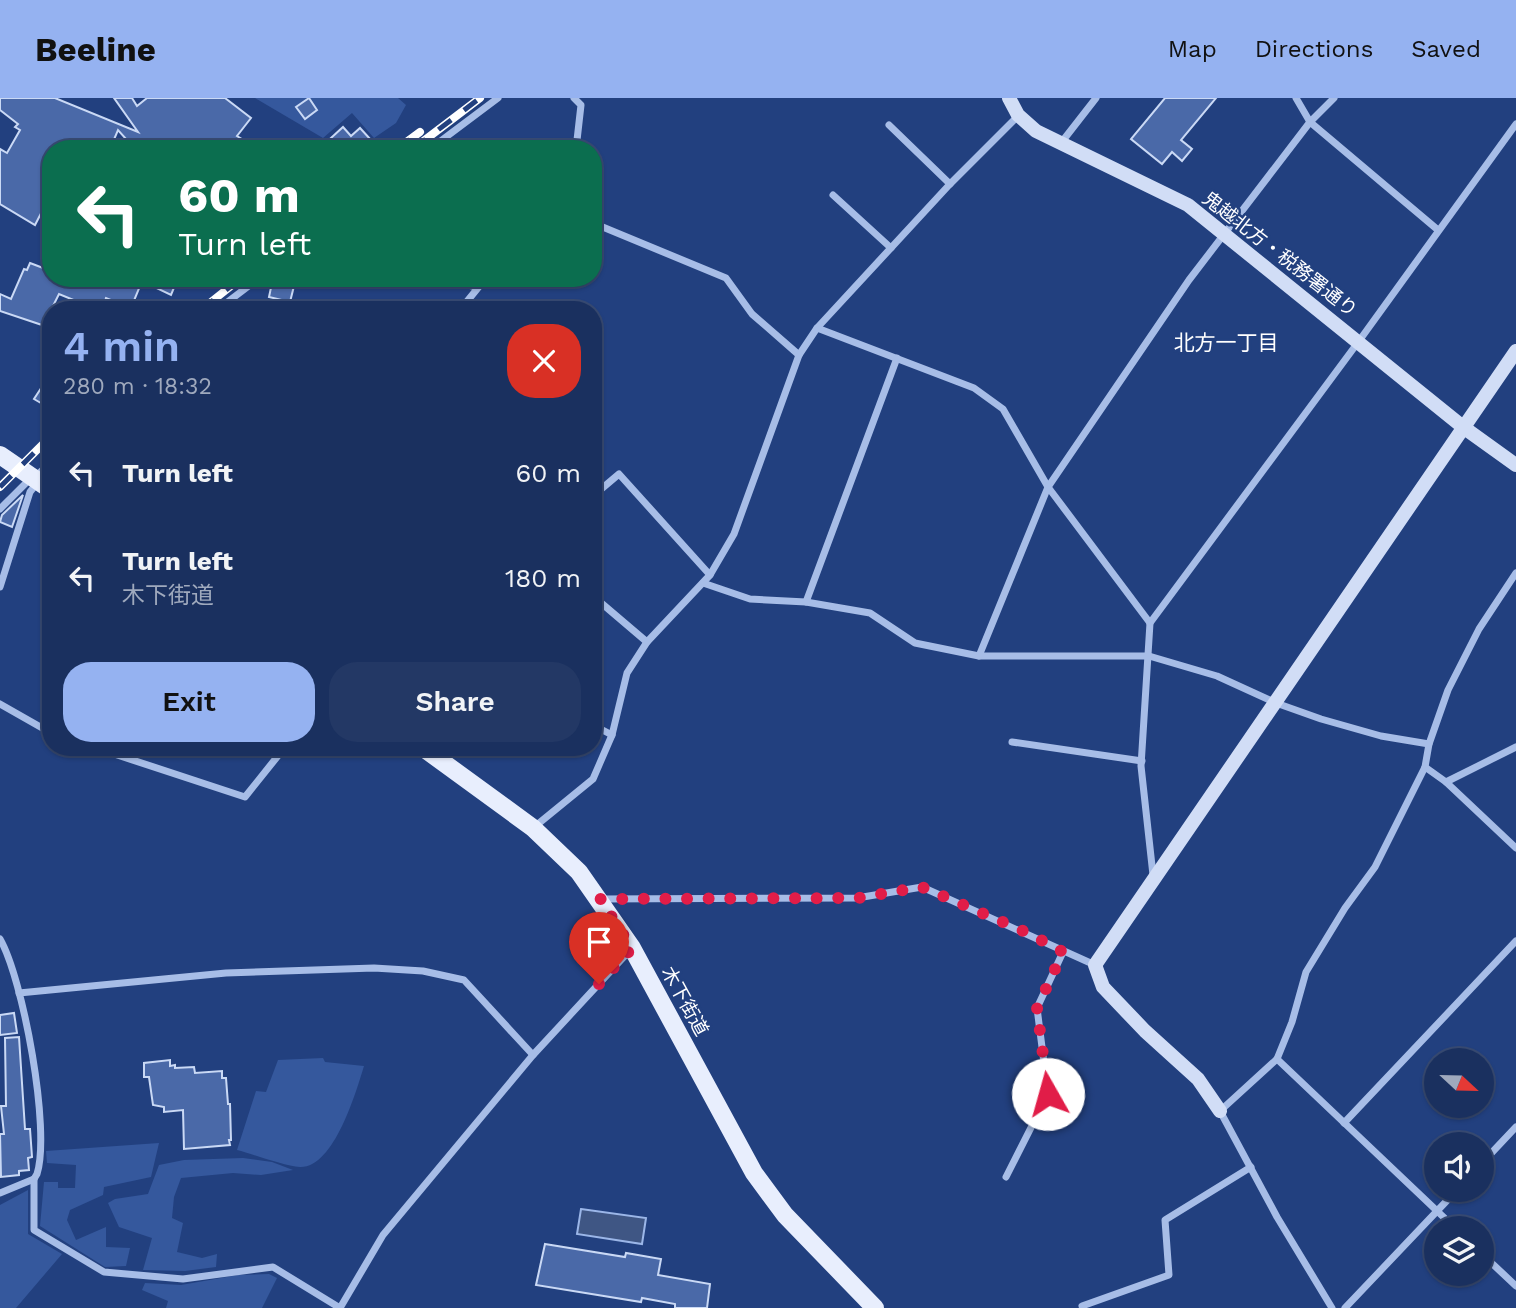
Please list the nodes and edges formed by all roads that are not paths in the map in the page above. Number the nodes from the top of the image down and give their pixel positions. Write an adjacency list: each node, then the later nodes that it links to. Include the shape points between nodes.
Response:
1 (498, 98): 11 (street)
2 (574, 98): 12 (street, via 581,105)
3 (1009, 98): 7 (street, 鬼越北方・税務署通り)
4 (1096, 98): 13 (street)
5 (1296, 98): 8 (street)
6 (1334, 98): 8 (street)
7 (1018, 115): 13 (street, 鬼越北方・税務署通り, via 1036,131); 14 (street)
8 (1310, 122): 17 (street); 18 (street)
9 (1516, 124): 17 (street)
10 (889, 125): 14 (street)
11 (442, 140)
12 (577, 140)
13 (1061, 143): 18 (street, 鬼越北方・税務署通り, via 1171,195)
14 (950, 184): 19 (street)
15 (833, 195): 19 (street)
16 (602, 227): 28 (street, via 726,278 752,314)
17 (1438, 230): 26 (street)
18 (1224, 234): 26 (street, 鬼越北方・税務署通り); 34 (street)
19 (891, 248): 25 (street)
20 (247, 287): 23 (street)
21 (473, 287): 22 (street)
22 (477, 288): 24 (street)
23 (229, 301)
24 (467, 301)
25 (817, 328): 28 (street); 29 (street)
26 (1359, 341): 30 (street, 鬼越北方・税務署通り); 43 (street)
27 (1516, 351): 30 (street)
28 (799, 355): 38 (street, via 734,534)
29 (897, 358): 34 (street, via 974,388 1003,409); 41 (street)
30 (1464, 427): 32 (street, 鬼越北方・税務署通り); 47 (street)
31 (0, 454): 33 (main road)
32 (1516, 465)
33 (39, 482): 36 (street); 40 (street, via 30,492)
34 (1048, 487): 43 (street); 45 (street)
35 (602, 489): 38 (street, via 620,474)
36 (0, 509)
37 (1516, 573): 53 (street, via 1479,629 1448,690)
38 (710, 575): 39 (street)
39 (703, 583): 41 (street, via 750,599); 44 (street)
40 (0, 587)
41 (806, 602): 45 (street, via 870,614 915,643)
42 (602, 604): 44 (street)
43 (1150, 623): 46 (street)
44 (646, 642): 51 (street, via 627,673)
45 (979, 656): 46 (street)
46 (1149, 656): 47 (street, via 1217,676); 58 (street)
47 (1276, 703): 53 (street, via 1370,734); 63 (street)
48 (0, 704): 49 (street)
49 (42, 728)
50 (602, 730): 51 (street)
51 (612, 735): 61 (street, via 593,779)
52 (1012, 742): 58 (street)
53 (1429, 744): 59 (street)
54 (1516, 747): 60 (street)
55 (120, 756): 56 (street, via 245,797)
56 (278, 756)
57 (434, 756): 61 (main road, 木下街道)
58 (1142, 761): 63 (street)
59 (1425, 766): 60 (street); 72 (street, via 1375,867 1306,972)
60 (1446, 782): 62 (street)
61 (533, 828): 64 (main road, 木下街道, via 561,852)
62 (1516, 848)
63 (1154, 880): 69 (street)
64 (600, 899): 67 (main road, 木下街道); 68 (street, via 858,898 922,887)
65 (0, 939): 70 (street)
66 (1516, 941): 74 (street)
67 (632, 948): 71 (street); 88 (main road, 木下街道, via 754,1173 785,1214)
68 (1063, 952): 69 (street); 78 (street, via 1037,1008 1048,1094)
69 (1095, 965): 73 (street, via 1103,988 1198,1079)
70 (19, 993): 71 (street, via 226,974 374,968 423,971 464,980); 79 (street, via 40,1120 39,1168)
71 (533, 1055): 87 (street, via 383,1235)
72 (1276, 1059): 73 (street); 74 (street)
73 (1220, 1111): 77 (street)
74 (1345, 1123): 82 (street)
75 (1516, 1127): 76 (street)
76 (1494, 1150)
77 (1251, 1167): 86 (street, via 1165,1220 1169,1275); 89 (street)
78 (1006, 1177)
79 (34, 1179): 80 (street); 87 (street, via 34,1230 104,1272 183,1279 273,1267)
80 (0, 1193)
81 (1446, 1202): 82 (street)
82 (1437, 1212): 83 (street); 90 (street)
83 (1442, 1216)
84 (1494, 1265): 85 (street)
85 (1516, 1286)
86 (1082, 1306)
87 (340, 1308)
88 (875, 1308)
89 (1332, 1308)
90 (1345, 1308)

